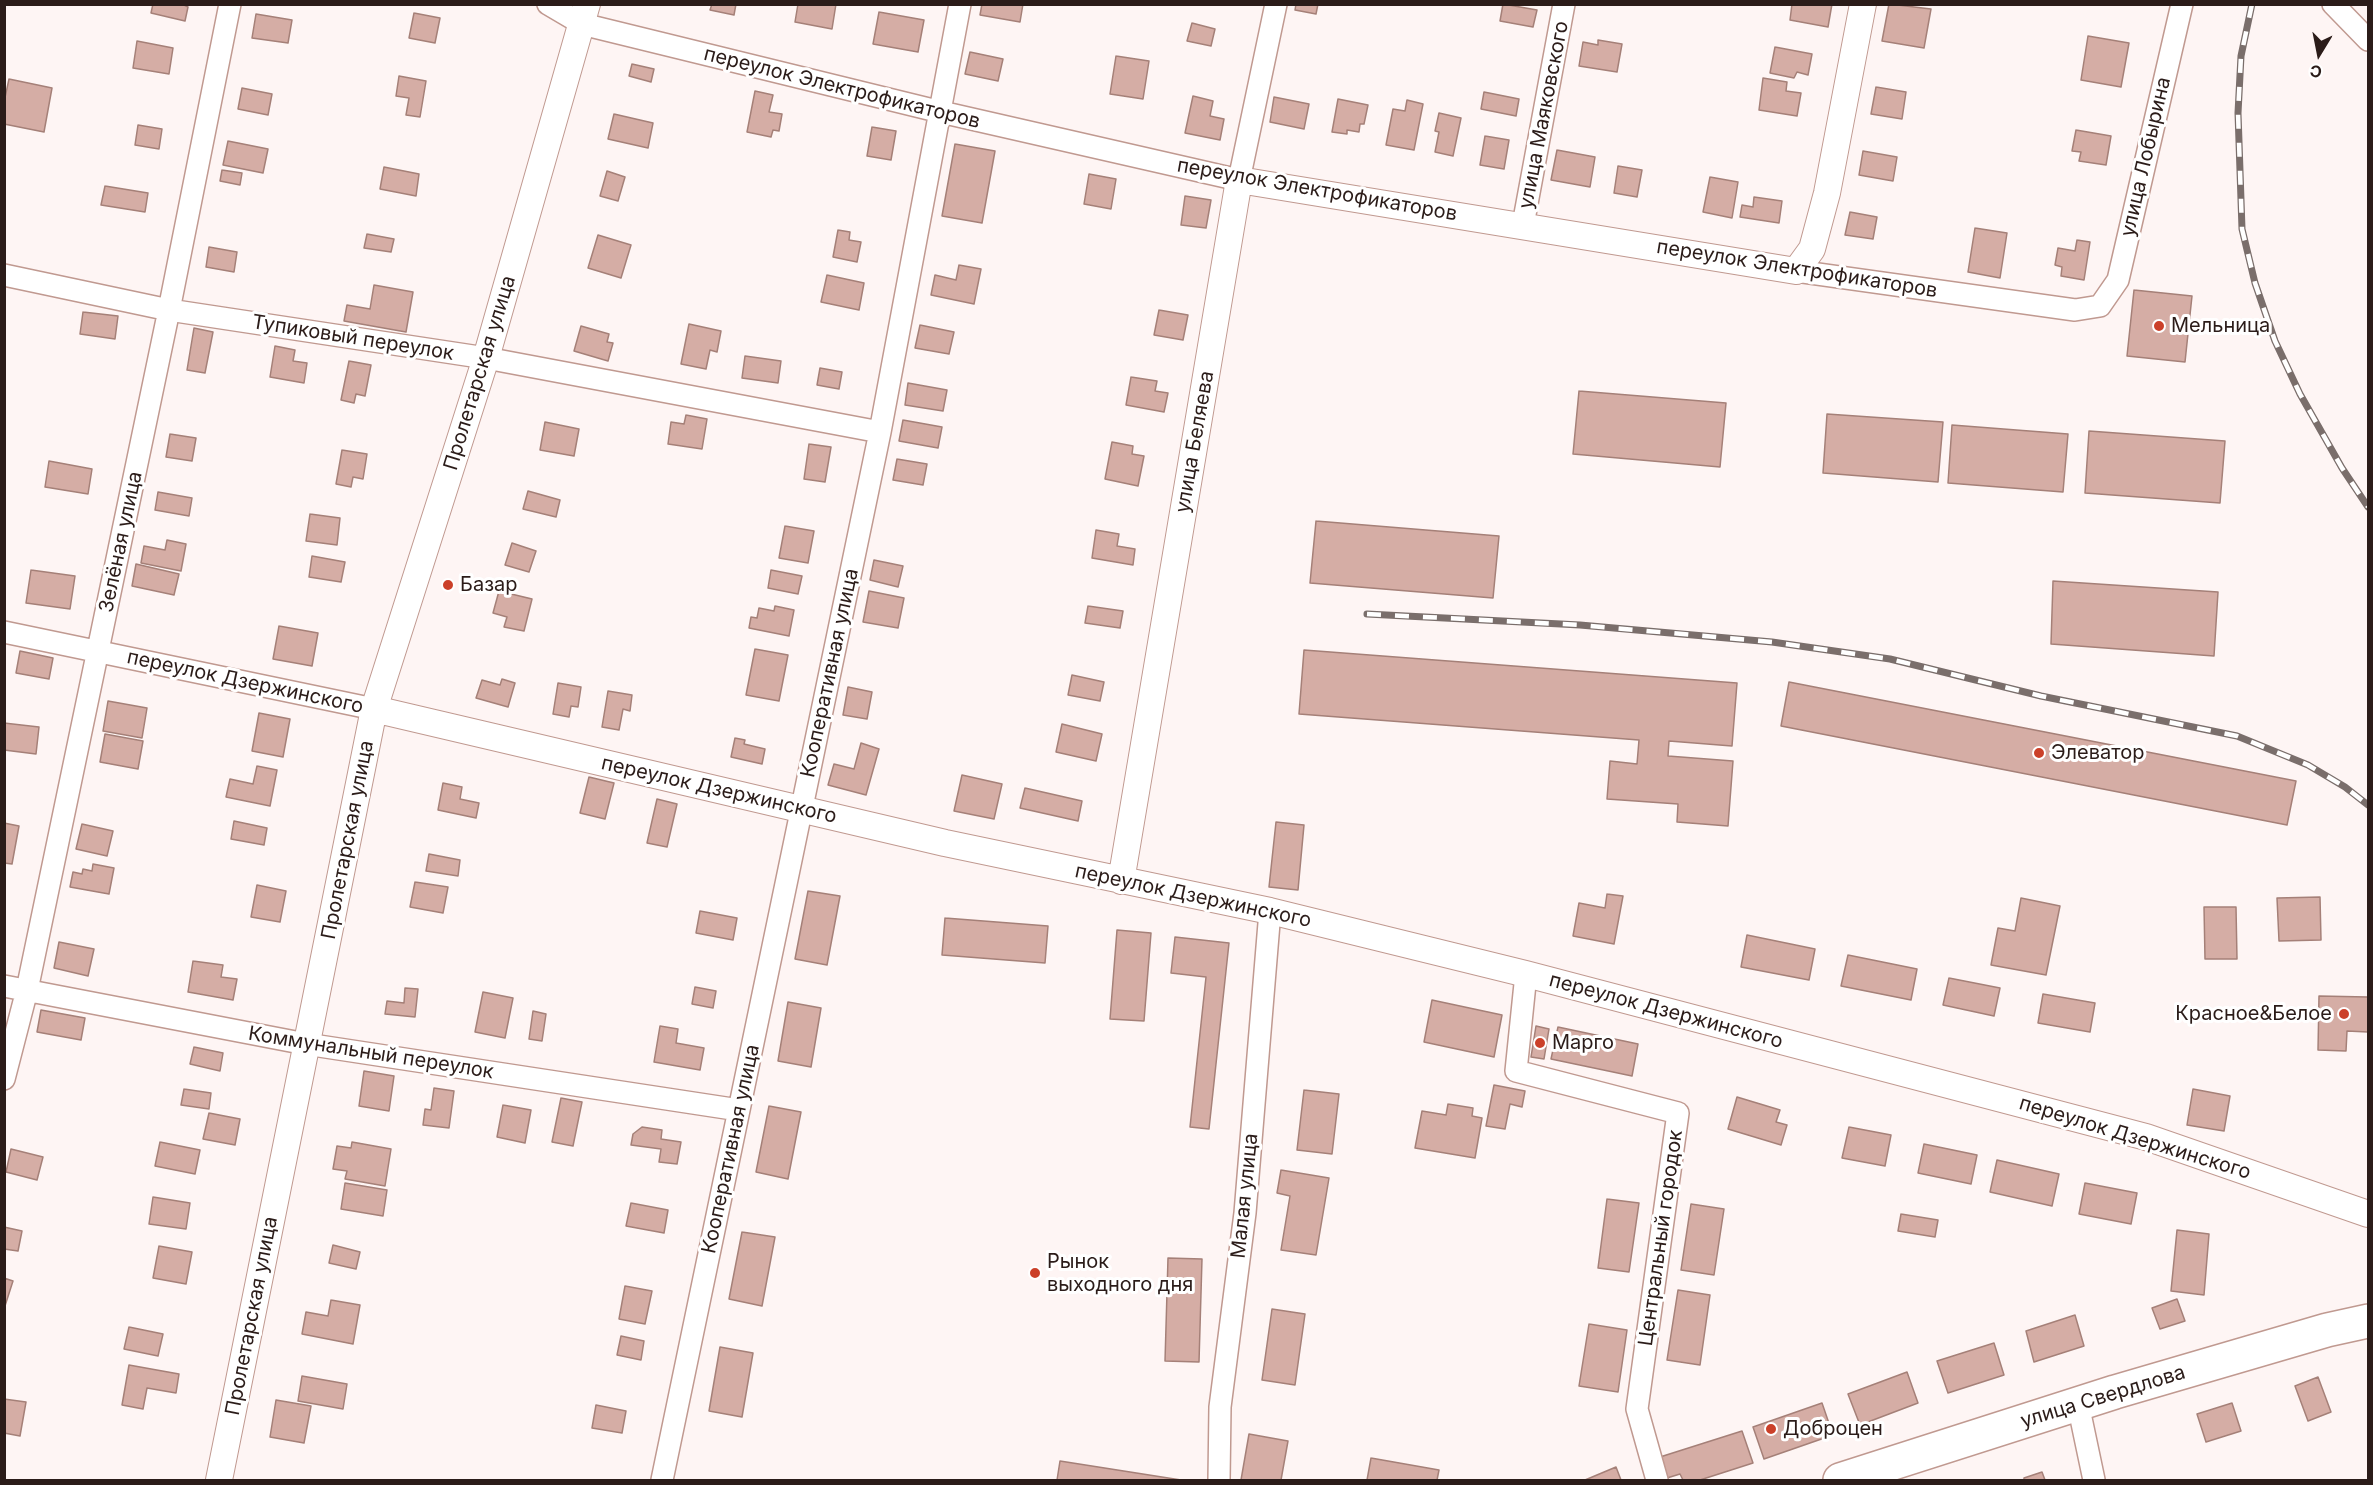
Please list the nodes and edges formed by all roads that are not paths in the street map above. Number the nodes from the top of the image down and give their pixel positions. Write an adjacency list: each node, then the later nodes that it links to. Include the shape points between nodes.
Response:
1 (230, 4): 17 (street, Зелёная улица)
2 (548, 4): 9 (street, переулок Электрофикаторов)
3 (960, 4): 11 (street, Кооперативная улица)
4 (1276, 4): 12 (street, улица Беляева)
5 (1564, 4): 13 (street, улица Маяковского)
6 (1863, 4): 14 (street, via 1827,193 1812,249)
7 (2182, 4): 16 (street, улица Лобырина, via 2118,280)
8 (2333, 4): 10 (street)
9 (585, 14): 11 (street, переулок Электрофикаторов); 18 (street, Пролетарская улица)
10 (2368, 40)
11 (942, 112): 12 (street, переулок Электрофикаторов); 19 (street, Кооперативная улица)
12 (1239, 180): 13 (street, переулок Электрофикаторов); 24 (street, улица Беляева)
13 (1523, 225): 14 (street, переулок Электрофикаторов)
14 (1796, 271): 16 (street, переулок Электрофикаторов, via 2075,310)
15 (4, 275): 17 (street, Тупиковый переулок)
16 (2100, 306)
17 (169, 310): 18 (street, Тупиковый переулок); 21 (street, Зелёная улица)
18 (486, 358): 19 (street, Тупиковый переулок); 22 (street, Пролетарская улица)
19 (880, 432): 23 (street, Кооперативная улица)
20 (4, 632): 21 (street, переулок Дзержинского)
21 (98, 651): 22 (street, переулок Дзержинского); 28 (street, Зелёная улица)
22 (374, 709): 23 (street, переулок Дзержинского); 29 (street, Пролетарская улица)
23 (802, 810): 24 (street, переулок Дзержинского); 31 (street, Кооперативная улица)
24 (1121, 881): 25 (street, переулок Дзержинского)
25 (1270, 911): 26 (street, переулок Дзержинского); 37 (street, Малая улица, via 1245,1213 1220,1407)
26 (1526, 974): 32 (street, переулок Дзержинского, via 2146,1137); 38 (street, Центральный городок, via 1516,1071 1678,1113 1636,1409)
27 (4, 986): 28 (street, Коммунальный переулок)
28 (27, 990): 29 (street, Коммунальный переулок); 30 (street, Зелёная улица)
29 (306, 1044): 31 (street, Коммунальный переулок); 35 (street, Пролетарская улица)
30 (4, 1079)
31 (739, 1110): 36 (street, Кооперативная улица)
32 (2368, 1214)
33 (2368, 1321): 34 (main road, улица Свердлова)
34 (2078, 1404): 39 (main road, улица Свердлова); 40 (street)
35 (219, 1480)
36 (662, 1480)
37 (1219, 1480)
38 (1657, 1480)
39 (1840, 1480)
40 (2094, 1480)

